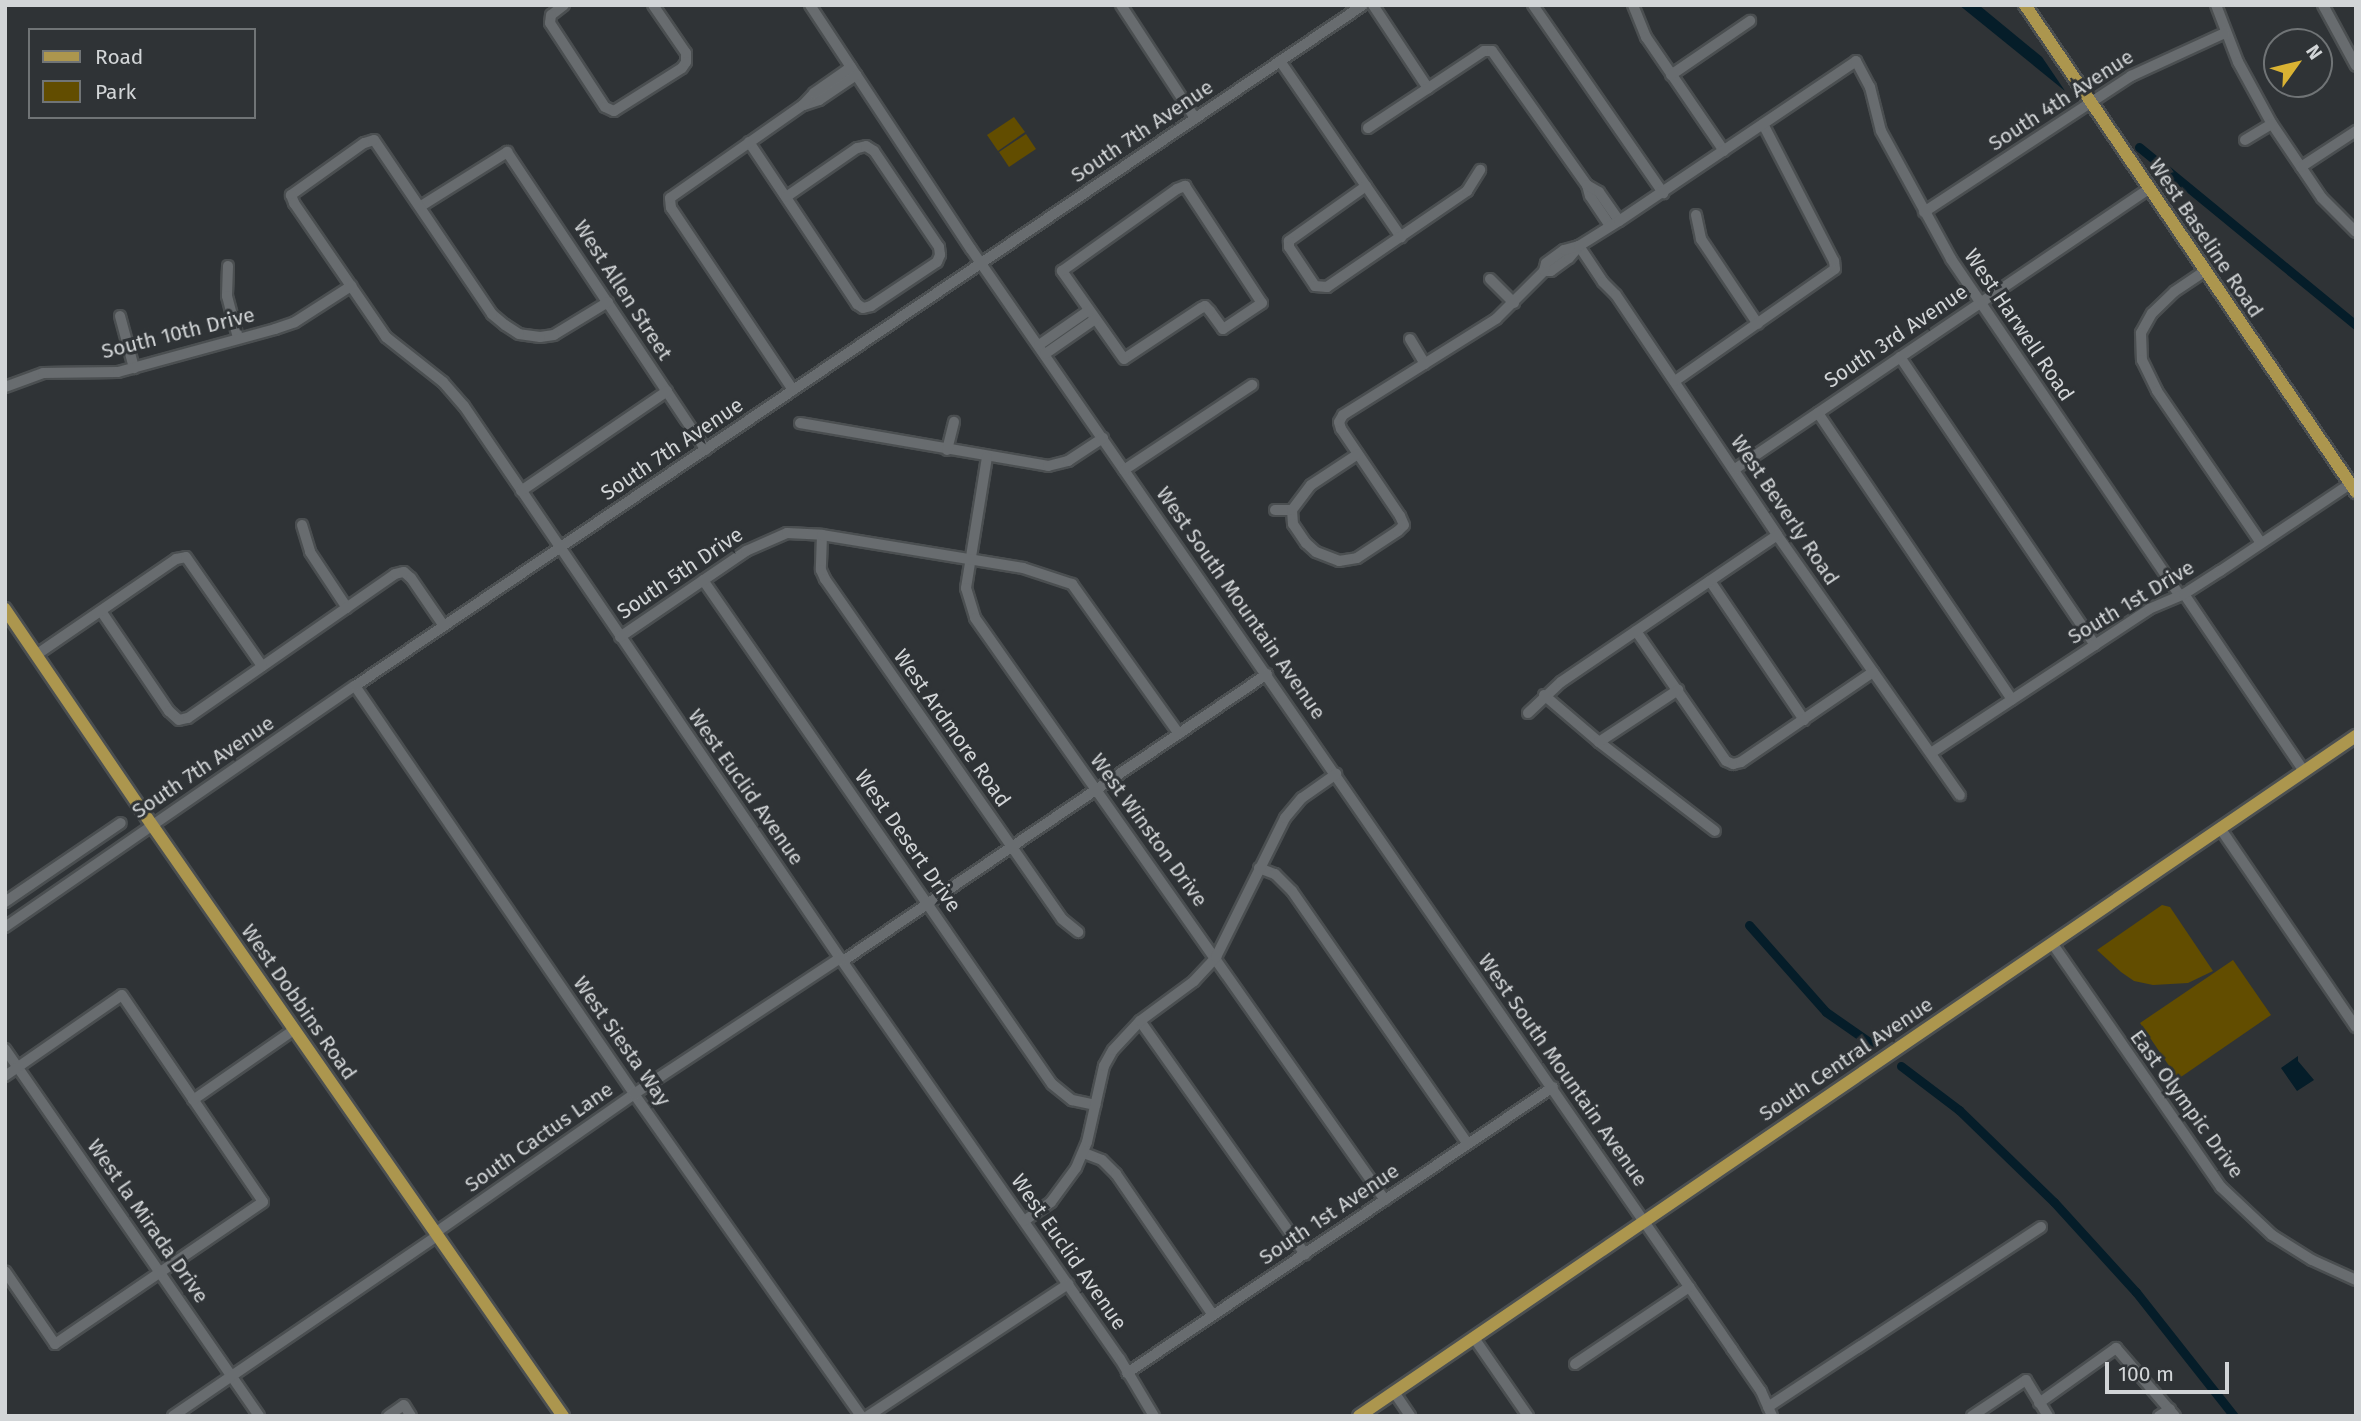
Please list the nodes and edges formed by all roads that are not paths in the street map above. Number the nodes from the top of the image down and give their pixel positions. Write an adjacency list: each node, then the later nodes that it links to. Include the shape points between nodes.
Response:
1 (564, 5): 2 (street, via 550,18 552,27 610,111 617,111 686,62 686,53)
2 (653, 5)
3 (810, 5): 16 (street, West South Mountain Avenue)
4 (1121, 5): 20 (street)
5 (1363, 5): 14 (street, South 7th Avenue)
6 (1373, 5): 18 (street)
7 (1533, 5): 32 (street)
8 (1633, 5): 17 (street, via 1646,37)
9 (2025, 5): 19 (main road, West Baseline Road)
10 (2216, 5): 13 (street)
11 (2323, 5): 15 (street)
12 (1750, 21): 17 (street)
13 (2225, 33): 19 (street, South 4th Avenue, via 2155,62); 22 (street)
14 (1280, 61): 20 (street, South 7th Avenue); 30 (street)
15 (2356, 66)
16 (854, 71): 26 (street); 41 (street, West South Mountain Avenue)
17 (1671, 75): 27 (street)
18 (1428, 88): 23 (street); 37 (street, via 1484,51 1492,51)
19 (2092, 103): 31 (main road, West Baseline Road); 35 (street, South 4th Avenue)
20 (1195, 118): 41 (street, South 7th Avenue)
21 (1763, 124): 27 (street); 35 (street, West Harwell Road, via 1856,61 1870,87 1881,131); 51 (street, via 1835,269)
22 (2272, 124): 25 (street); 28 (street)
23 (1368, 128)
24 (2356, 131): 28 (street)
25 (2245, 140)
26 (749, 142): 33 (street); 61 (street, via 670,198 671,208)
27 (1724, 151): 32 (street)
28 (2301, 167): 38 (street, via 2322,198)
29 (1480, 170): 39 (street, via 1468,191)
30 (1366, 186): 39 (street); 39 (street, via 1289,241 1315,286 1327,287)
31 (2150, 188): 43 (main road, West Baseline Road); 47 (street, South 3rd Avenue)
32 (1663, 192): 37 (street)
33 (786, 197): 33 (street, via 863,308 937,262 940,255 882,161 866,146)
34 (421, 206): 45 (street, West Euclid Avenue, via 374,140 291,195); 46 (street, via 492,314 519,334 554,334); 46 (street, West Allen Street, via 507,152)
35 (1924, 212): 47 (street, West Harwell Road)
36 (1696, 215): 51 (street, via 1701,239)
37 (1614, 223): 40 (street)
38 (2356, 232)
39 (1401, 237)
40 (1579, 246): 48 (street, via 1564,250); 58 (street, West Beverly Road)
41 (980, 262): 54 (street, West South Mountain Avenue); 61 (street, South 7th Avenue)
42 (228, 266): 52 (street, via 227,296)
43 (2205, 271): 73 (main road, West Baseline Road); 80 (street, via 2157,308 2141,333 2140,351 2146,371)
44 (1490, 279): 48 (street)
45 (351, 286): 52 (street, South 10th Drive, via 295,322); 74 (street, West Euclid Avenue, via 386,337 453,392)
46 (608, 302): 62 (street, West Allen Street)
47 (1980, 302): 55 (street, South 3rd Avenue); 85 (street, West Harwell Road)
48 (1514, 303): 56 (street)
49 (1091, 315): 49 (street, via 1062,271 1185,186 1262,303 1223,329 1205,306 1124,359); 54 (street)
50 (120, 316): 57 (street)
51 (1758, 324): 58 (street)
52 (238, 338): 57 (street, South 10th Drive)
53 (1410, 339): 56 (street)
54 (1042, 350): 66 (street, West South Mountain Avenue)
55 (1900, 357): 63 (street, South 3rd Avenue); 92 (street)
56 (1425, 363): 69 (street, via 1343,415 1339,422)
57 (134, 368): 60 (street, South 10th Drive, via 43,373)
58 (1675, 381): 71 (street, West Beverly Road)
59 (1252, 385): 72 (street)
60 (5, 387)
61 (793, 390): 67 (street, South 7th Avenue)
62 (667, 391): 67 (street, West Allen Street); 74 (street)
63 (1818, 413): 71 (street, South 3rd Avenue); 100 (street)
64 (954, 422): 68 (street)
65 (800, 423): 68 (street)
66 (1103, 438): 70 (street, via 1053,466); 72 (street, West South Mountain Avenue)
67 (706, 450): 81 (street, South 7th Avenue)
68 (947, 450): 70 (street)
69 (1358, 454): 76 (street, via 1311,485); 76 (street, via 1404,525 1357,558 1339,561 1306,543 1293,524)
70 (988, 457): 82 (street, West Winston Drive)
71 (1735, 469): 79 (street, West Beverly Road)
72 (1124, 470): 96 (street, West South Mountain Avenue)
73 (2353, 488): 80 (street, South 1st Drive)
74 (521, 491): 81 (street, West Euclid Avenue)
75 (1275, 510): 76 (street)
76 (1292, 510)
77 (302, 525): 86 (street, via 310,552)
78 (822, 535): 82 (street, South 5th Drive); 83 (street, South 5th Drive, via 773,536); 115 (street, West Ardmore Road, via 825,579)
79 (1777, 536): 84 (street); 95 (street, West Beverly Road)
80 (2261, 543): 85 (street, South 1st Drive)
81 (559, 549): 89 (street, South 7th Avenue); 91 (street, West Euclid Avenue)
82 (969, 560): 103 (street, South 5th Drive, via 1023,568 1072,584); 109 (street, West Winston Drive, via 966,588 975,618)
83 (703, 580): 91 (street, South 5th Drive); 118 (street, West Desert Drive)
84 (1710, 582): 90 (street); 102 (street)
85 (2181, 594): 92 (street, South 1st Drive); 107 (street, West Harwell Road)
86 (346, 608): 89 (street, via 404,572); 94 (street)
87 (5, 609): 93 (main road, West Dobbins Road)
88 (101, 611): 93 (street); 94 (street, via 179,720); 94 (street, via 186,556)
89 (444, 626): 97 (street, South 7th Avenue)
90 (1636, 631): 98 (street); 99 (street)
91 (620, 637): 123 (street, West Euclid Avenue)
92 (2095, 645): 100 (street, South 1st Drive)
93 (36, 655): 112 (main road, West Dobbins Road)
94 (261, 666)
95 (1873, 672): 102 (street); 106 (street, West Beverly Road)
96 (1267, 674): 103 (street); 108 (street, West South Mountain Avenue)
97 (355, 686): 112 (street, South 7th Avenue); 131 (street, West Siesta Way)
98 (1678, 690): 102 (street, via 1726,761 1733,764); 105 (street)
99 (1544, 695): 101 (street); 105 (street)
100 (2012, 700): 106 (street, South 1st Drive)
101 (1528, 713)
102 (1804, 720)
103 (1179, 734): 109 (street)
104 (2355, 738): 107 (main road, South Central Avenue)
105 (1599, 742): 114 (street)
106 (1931, 753): 110 (street, West Beverly Road)
107 (2304, 771): 113 (main road, South Central Avenue)
108 (1336, 774): 116 (street, via 1294,807); 130 (street, West South Mountain Avenue)
109 (1096, 791): 115 (street); 122 (street, West Winston Drive)
110 (1960, 795)
111 (121, 823): 117 (street, South 7th Avenue)
112 (152, 825): 119 (street, South 7th Avenue); 126 (main road, West Dobbins Road)
113 (2220, 828): 121 (main road, South Central Avenue); 125 (street)
114 (1715, 831)
115 (1012, 847): 118 (street); 120 (street, West Ardmore Road, via 1062,919)
116 (1259, 868): 122 (street); 134 (street, via 1275,874 1292,891)
117 (5, 902)
118 (928, 904): 123 (street); 133 (street, West Desert Drive, via 1052,1084 1072,1100)
119 (5, 927)
120 (1077, 932)
121 (2052, 943): 138 (main road, South Central Avenue); 144 (street, East Olympic Drive, via 2221,1187 2272,1235)
122 (1216, 957): 124 (street, via 1194,981); 136 (street, West Winston Drive)
123 (842, 959): 131 (street, South Cactus Lane); 137 (street, West Euclid Avenue)
124 (1140, 1021): 133 (street, via 1104,1066); 141 (street)
125 (2356, 1027)
126 (295, 1029): 132 (street); 140 (main road, West Dobbins Road)
127 (5, 1049): 128 (street, West la Mirada Drive)
128 (18, 1067): 129 (street); 132 (street, via 122,995); 143 (street, West la Mirada Drive)
129 (5, 1076)
130 (1553, 1087): 134 (street, South 1st Avenue); 138 (street, West South Mountain Avenue)
131 (634, 1094): 140 (street, South Cactus Lane); 161 (street, West Siesta Way)
132 (193, 1100): 143 (street, via 263,1202)
133 (1095, 1105): 135 (street)
134 (1468, 1144): 136 (street, South 1st Avenue)
135 (1083, 1153): 137 (street, via 1056,1195); 147 (street, via 1109,1165)
136 (1385, 1199): 141 (street, South 1st Avenue)
137 (1024, 1221): 145 (street, West Euclid Avenue)
138 (1644, 1221): 146 (street, West South Mountain Avenue); 148 (main road, South Central Avenue)
139 (2041, 1227): 154 (street)
140 (437, 1234): 151 (street, South Cactus Lane); 160 (main road, West Dobbins Road)
141 (1305, 1254): 147 (street, South 1st Avenue)
142 (5, 1271): 143 (street, via 55,1344)
143 (160, 1273): 151 (street, West la Mirada Drive)
144 (2356, 1280)
145 (1068, 1284): 150 (street, West Euclid Avenue); 162 (street)
146 (1689, 1287): 149 (street); 154 (street, West South Mountain Avenue, via 1761,1391)
147 (1213, 1315): 150 (street, South 1st Avenue)
148 (1474, 1338): 152 (main road, South Central Avenue); 166 (street)
149 (1575, 1364)
150 (1127, 1373): 163 (street, West Euclid Avenue)
151 (231, 1377): 156 (street, South Cactus Lane); 157 (street, West la Mirada Drive)
152 (1394, 1392): 164 (main road, South Central Avenue); 165 (street)
153 (2039, 1403): 155 (street, via 2116,1348); 167 (street, via 2026,1380); 168 (street)
154 (1770, 1412)
155 (2172, 1412): 169 (street)
156 (173, 1416)
157 (259, 1416)
158 (388, 1416): 159 (street, via 404,1405)
159 (411, 1416)
160 (563, 1416)
161 (861, 1416)
162 (868, 1416)
163 (1154, 1416)
164 (1359, 1416)
165 (1409, 1416)
166 (1528, 1416)
167 (1972, 1416)
168 (2048, 1416)
169 (2159, 1416)

